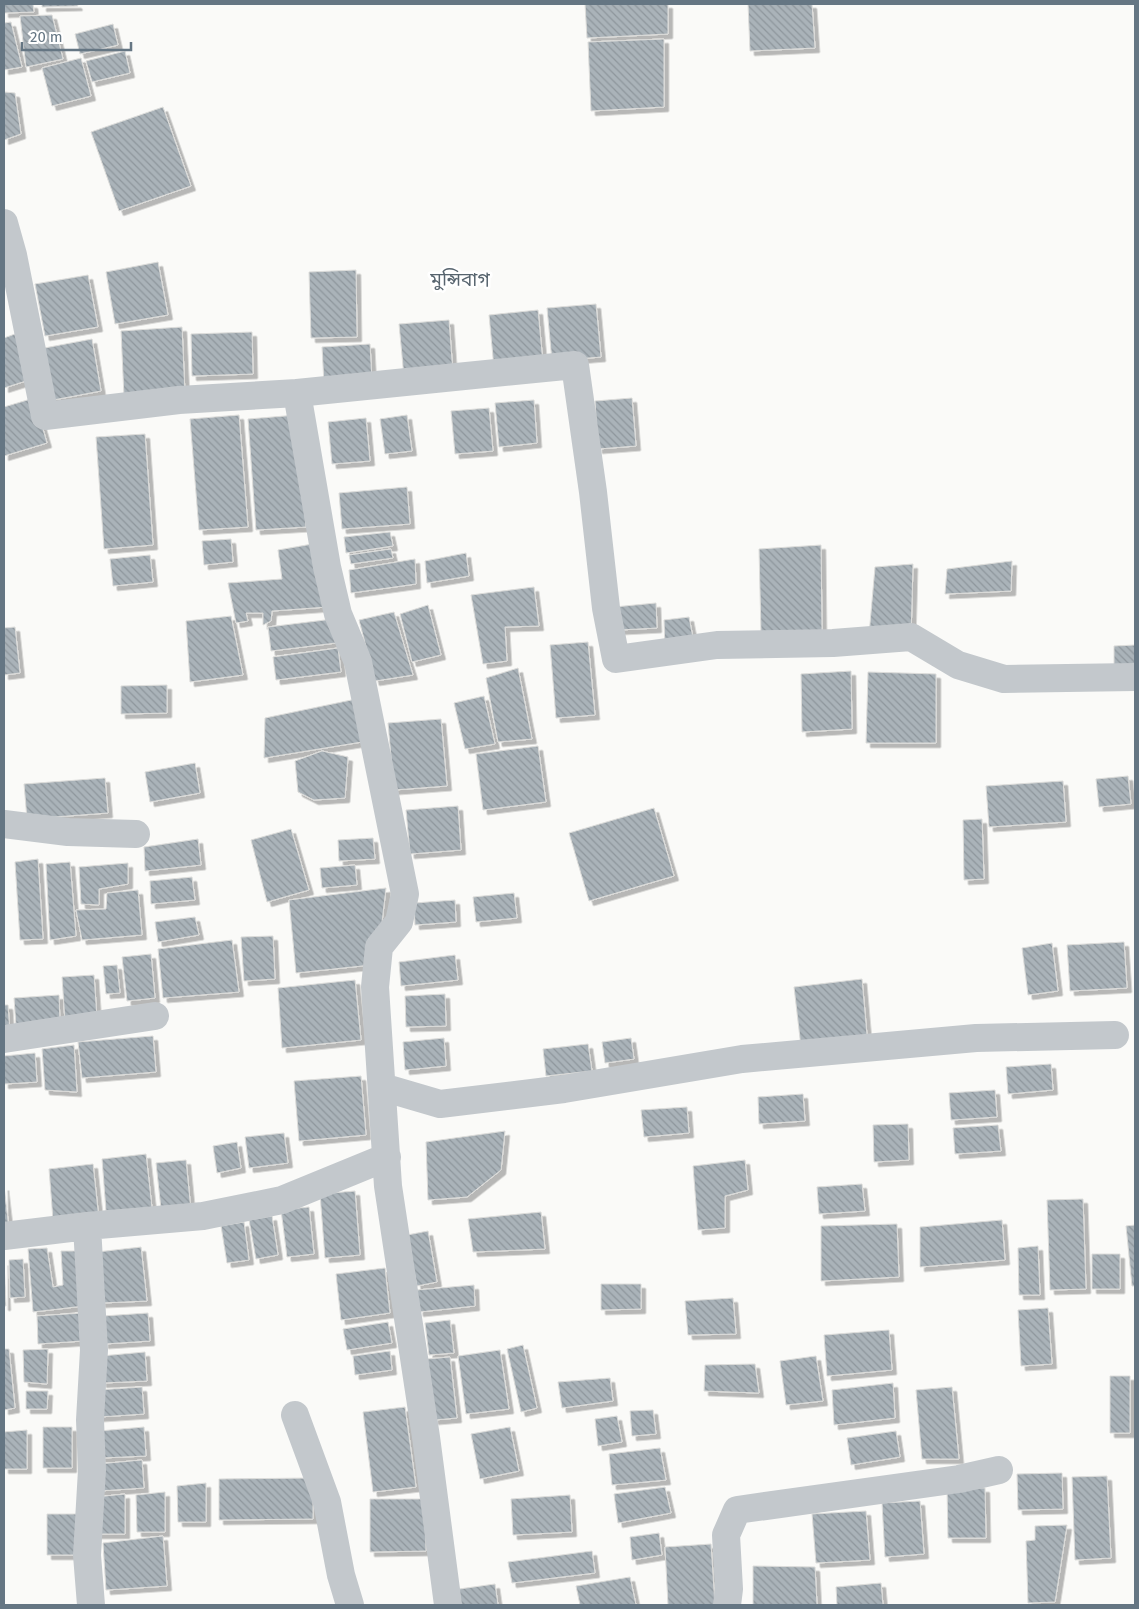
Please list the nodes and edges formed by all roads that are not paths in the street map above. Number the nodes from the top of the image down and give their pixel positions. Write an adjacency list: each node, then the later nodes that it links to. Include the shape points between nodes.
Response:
1 (4, 223): 2 (street)
2 (8, 255): 3 (street, via 45,416 178,400)
3 (297, 393): 4 (street, via 575,365 606,608 616,659 717,645 833,644 911,637 958,665 1004,678); 10 (street, via 327,567 338,614 358,662 405,894 398,922 379,947 374,987)
4 (1135, 677)
5 (4, 824): 6 (street, via 68,832)
6 (136, 834)
7 (155, 1016): 9 (street)
8 (1115, 1035): 10 (street, via 976,1038 742,1059 440,1104)
9 (4, 1039)
10 (382, 1087): 11 (street)
11 (387, 1157): 12 (street, via 282,1200 203,1216); 18 (street, via 388,1186)
12 (87, 1226): 13 (street); 16 (street, via 94,1350 87,1555)
13 (4, 1236)
14 (295, 1415): 17 (street, via 327,1502)
15 (999, 1470): 19 (street, via 737,1510 726,1535)
16 (91, 1605)
17 (350, 1605)
18 (448, 1605)
19 (727, 1605)

